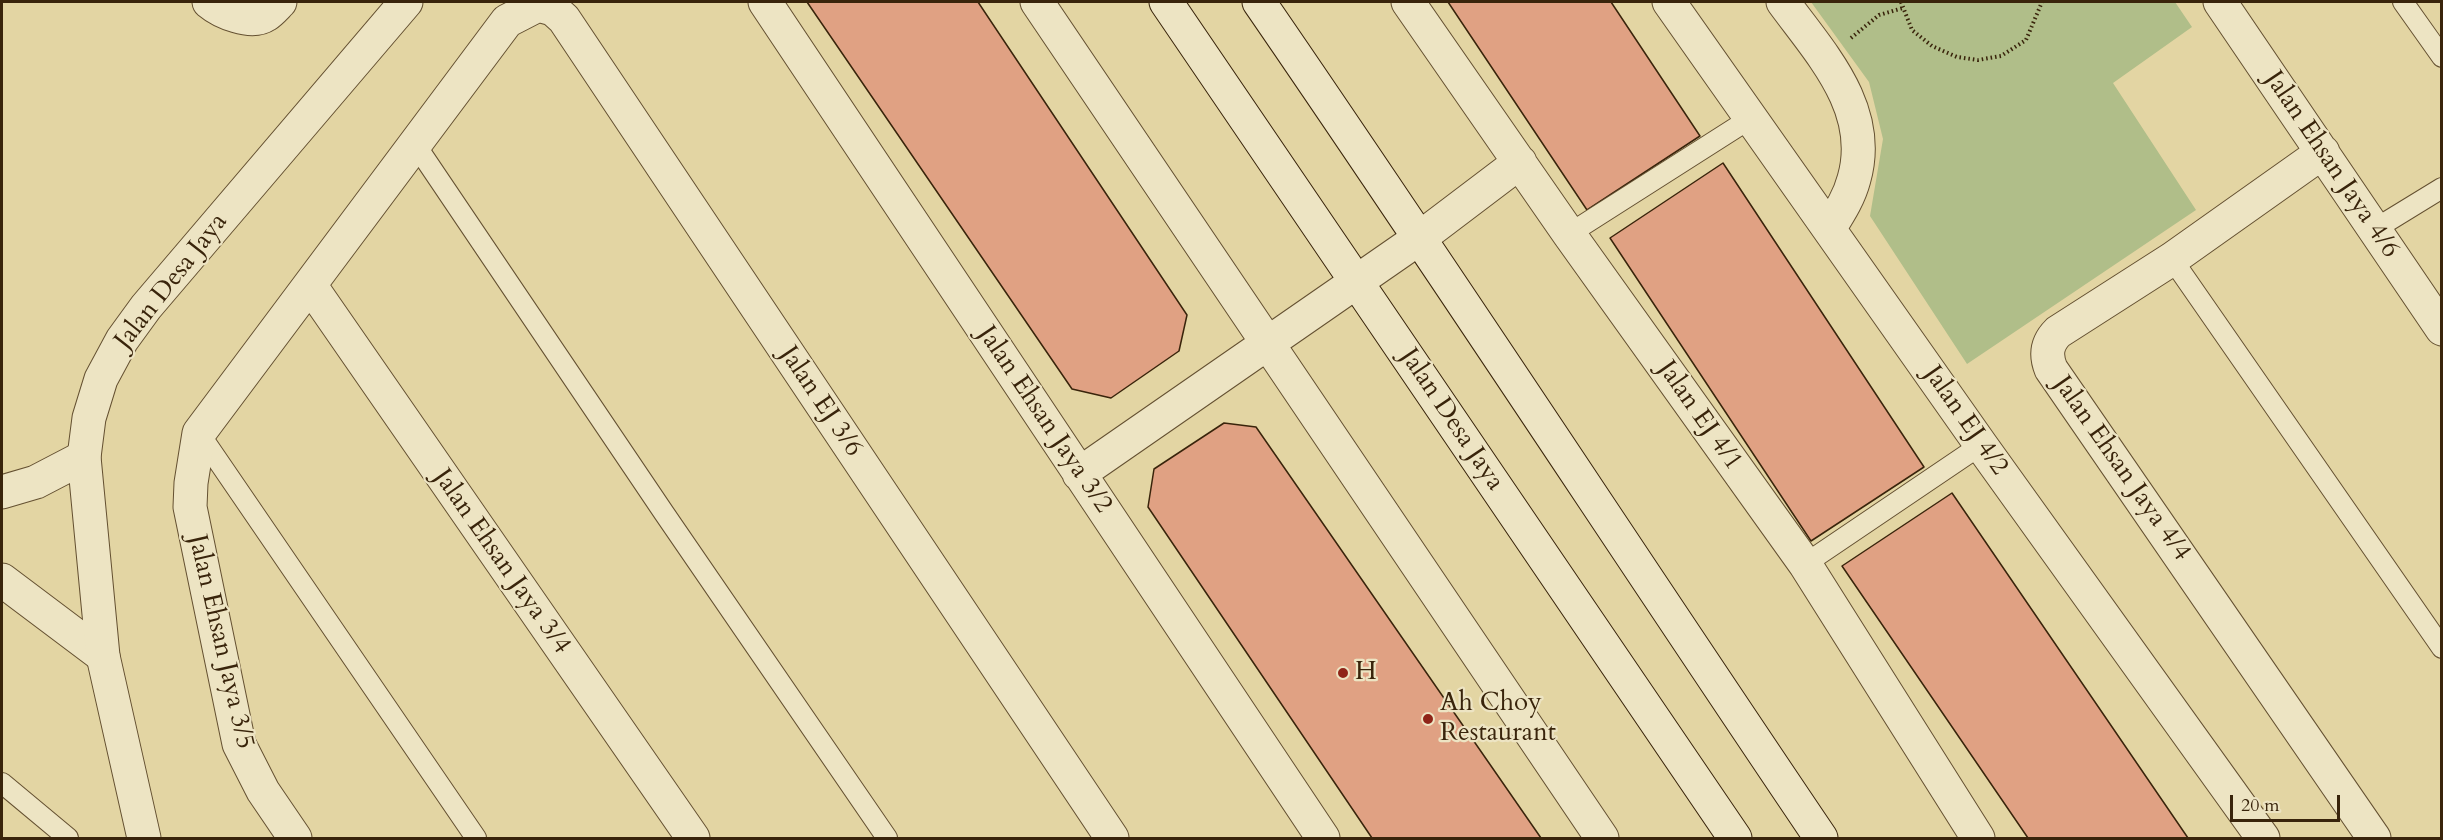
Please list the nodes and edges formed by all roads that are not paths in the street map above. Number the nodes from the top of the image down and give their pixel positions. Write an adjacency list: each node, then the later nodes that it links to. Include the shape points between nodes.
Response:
1 (208, 2): 2 (street, via 218,9 253,19 266,16)
2 (280, 2)
3 (406, 2): 30 (street, Jalan Desa Jaya, via 122,340 101,379 89,418)
4 (765, 2): 31 (street, Jalan Ehsan Jaya 3/2)
5 (1037, 2): 27 (street)
6 (1166, 2): 24 (street, Jalan Desa Jaya)
7 (1259, 2): 22 (street)
8 (1408, 2): 17 (street, Jalan EJ 4/1)
9 (1669, 2): 14 (street, Jalan EJ 4/2)
10 (1783, 2): 19 (street, via 1839,79 1856,120 1855,178)
11 (2220, 2): 16 (street, Jalan Ehsan Jaya 4/6)
12 (2403, 2): 13 (lane)
13 (2442, 57)
14 (1751, 118): 19 (street, Jalan EJ 4/2); 21 (lane)
15 (415, 144): 25 (street); 43 (lane); 44 (street, Jalan EJ 3/6, via 507,21 538,5 553,9 564,19)
16 (2323, 152): 20 (street, Jalan Ehsan Jaya 4/6); 23 (street, Jalan Ehsan Jaya 4/4)
17 (1520, 162): 21 (street, Jalan EJ 4/1); 22 (street)
18 (2442, 188): 20 (lane)
19 (1829, 229): 29 (street, Jalan EJ 4/2)
20 (2375, 229): 26 (street, Jalan Ehsan Jaya 4/6)
21 (1569, 234): 33 (street, Jalan EJ 4/1)
22 (1421, 237): 24 (street); 48 (street)
23 (2172, 259): 35 (lane); 51 (street, Jalan Ehsan Jaya 4/4, via 2058,332 2047,348 2051,369)
24 (1357, 281): 27 (street); 47 (street, Jalan Desa Jaya)
25 (310, 285): 28 (street); 42 (street, Jalan Ehsan Jaya 3/4)
26 (2442, 329)
27 (1267, 344): 31 (street); 46 (street)
28 (199, 433): 40 (street, Jalan Ehsan Jaya 3/5, via 190,507 239,744 263,791); 41 (lane)
29 (1981, 445): 33 (lane); 50 (street, Jalan EJ 4/2)
30 (84, 457): 32 (street, via 36,482); 36 (street, Jalan Desa Jaya)
31 (1079, 474): 45 (street, Jalan Ehsan Jaya 3/2)
32 (2, 492)
33 (1805, 564): 49 (street, Jalan EJ 4/1)
34 (2, 580): 36 (street)
35 (2442, 648)
36 (103, 656): 39 (street, Jalan Desa Jaya)
37 (2, 783): 38 (lane)
38 (68, 838)
39 (144, 838)
40 (295, 838)
41 (476, 838)
42 (693, 838)
43 (887, 838)
44 (1112, 838)
45 (1323, 838)
46 (1602, 838)
47 (1736, 838)
48 (1821, 838)
49 (1978, 838)
50 (2263, 838)
51 (2374, 838)

